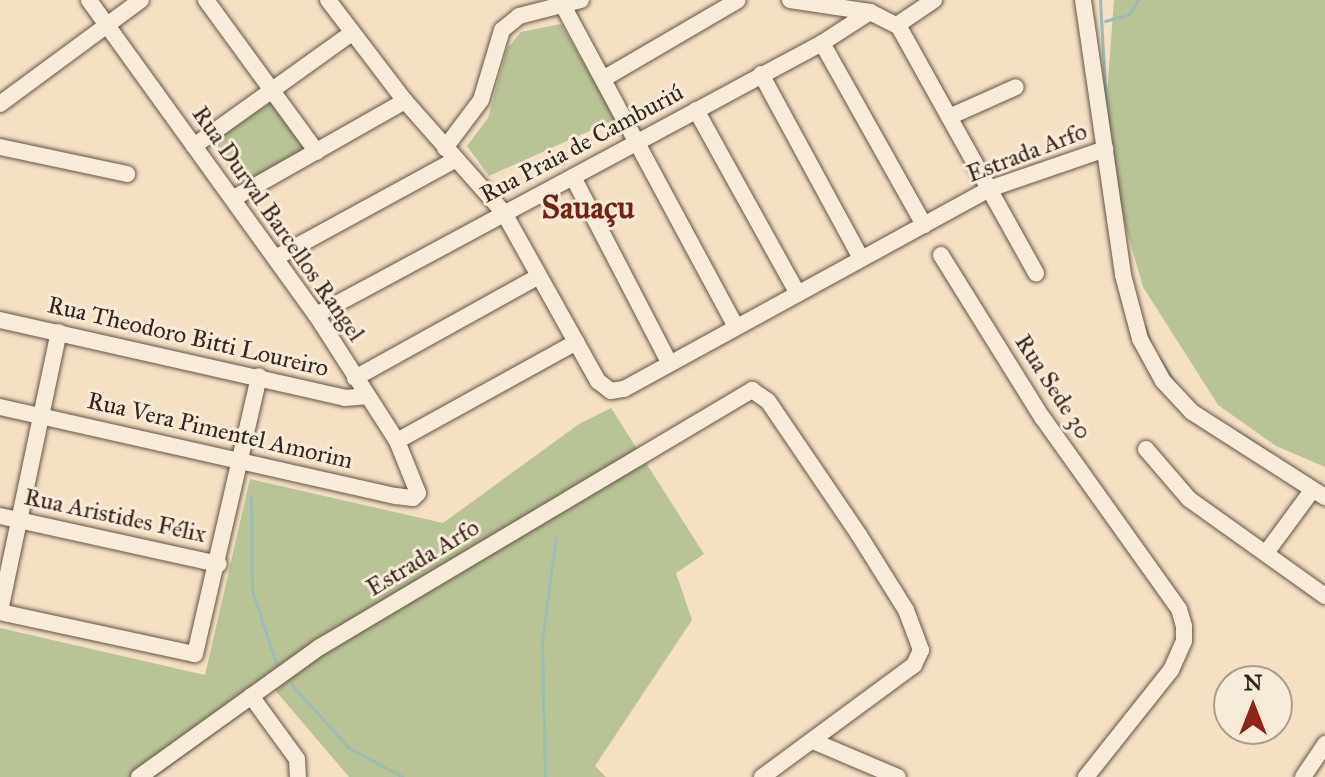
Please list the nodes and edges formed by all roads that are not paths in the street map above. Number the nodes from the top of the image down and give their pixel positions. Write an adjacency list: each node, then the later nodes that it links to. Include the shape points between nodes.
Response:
1 (89, 0): 13 (street, Rua Durval Barcellos Rangel)
2 (141, 0): 13 (street)
3 (206, 0): 20 (street)
4 (328, 0): 15 (street)
5 (581, 0): 10 (street)
6 (738, 0): 18 (street)
7 (790, 0): 11 (street)
8 (934, 0): 14 (street)
9 (1083, 0): 28 (street, Estrada Arfo)
10 (560, 2): 18 (street); 30 (street, via 519,16 502,30 481,100)
11 (812, 2): 12 (street)
12 (870, 12): 14 (street); 16 (street, Rua Praia de Camburiú)
13 (107, 24): 22 (street); 26 (street, Rua Durval Barcellos Rangel)
14 (897, 25): 24 (street)
15 (352, 33): 20 (street); 21 (street)
16 (822, 43): 17 (street, Rua Praia de Camburiú); 36 (street)
17 (761, 74): 23 (street, Rua Praia de Camburiú); 39 (street)
18 (603, 79): 25 (street)
19 (1016, 87): 24 (street)
20 (271, 89): 26 (street); 29 (street)
21 (405, 101): 29 (street); 30 (street)
22 (0, 104)
23 (696, 110): 25 (street, Rua Praia de Camburiú); 42 (street)
24 (949, 117): 33 (street)
25 (636, 142): 32 (street, Rua Praia de Camburiú); 45 (street)
26 (194, 146): 34 (street, Rua Durval Barcellos Rangel)
27 (0, 147): 31 (street)
28 (1105, 149): 33 (street, Estrada Arfo); 58 (street, via 1123,275 1140,339 1163,381 1192,412)
29 (317, 152): 34 (street)
30 (450, 154): 35 (street); 38 (street)
31 (127, 174)
32 (573, 177): 35 (street, Rua Praia de Camburiú); 48 (street)
33 (989, 189): 36 (street, Estrada Arfo); 40 (street)
34 (234, 198): 38 (street, Rua Durval Barcellos Rangel)
35 (504, 213): 41 (street); 43 (street, Rua Praia de Camburiú)
36 (924, 225): 39 (street, Estrada Arfo)
37 (941, 255): 72 (street, Rua Sede 30, via 1129,543 1179,609 1184,641 1171,670)
38 (277, 257): 43 (street, Rua Durval Barcellos Rangel)
39 (861, 258): 42 (street, Estrada Arfo)
40 (1036, 273)
41 (539, 276): 47 (street); 50 (street)
42 (798, 294): 45 (street, Estrada Arfo)
43 (316, 315): 50 (street, Rua Durval Barcellos Rangel)
44 (0, 320): 46 (street, Rua Theodoro Bitti Loureiro)
45 (736, 327): 48 (street, Estrada Arfo)
46 (59, 332): 49 (street, Rua Theodoro Bitti Loureiro); 53 (street)
47 (576, 342): 48 (street, Estrada Arfo, via 603,387 624,389); 54 (street)
48 (669, 362)
49 (259, 376): 51 (street, Rua Theodoro Bitti Loureiro, via 345,398); 56 (street)
50 (355, 378): 51 (street, Rua Durval Barcellos Rangel)
51 (366, 396): 54 (street, Rua Durval Barcellos Rangel)
52 (0, 407): 53 (street, Rua Vera Pimentel Amorim)
53 (42, 416): 56 (street, Rua Vera Pimentel Amorim); 60 (street)
54 (397, 441): 57 (street, Rua Durval Barcellos Rangel)
55 (1146, 449): 61 (street, via 1180,491)
56 (242, 460): 57 (street, Rua Vera Pimentel Amorim, via 409,498 417,495); 62 (street)
57 (416, 484)
58 (1318, 494): 61 (street)
59 (0, 516): 60 (street, Rua Aristides Félix)
60 (18, 520): 62 (street, Rua Aristides Félix); 64 (street)
61 (1266, 553): 63 (street)
62 (219, 564): 64 (street, via 199,650 182,654)
63 (1325, 596)
64 (0, 612)
65 (251, 696): 66 (street, Estrada Arfo, via 320,647 756,390 867,548 919,637 921,650 914,665); 68 (street, Estrada Arfo); 69 (street, via 297,759)
66 (813, 741): 70 (street); 71 (street)
67 (1325, 744): 73 (street)
68 (139, 777)
69 (298, 777)
70 (762, 777)
71 (898, 777)
72 (1086, 777)
73 (1303, 777)

